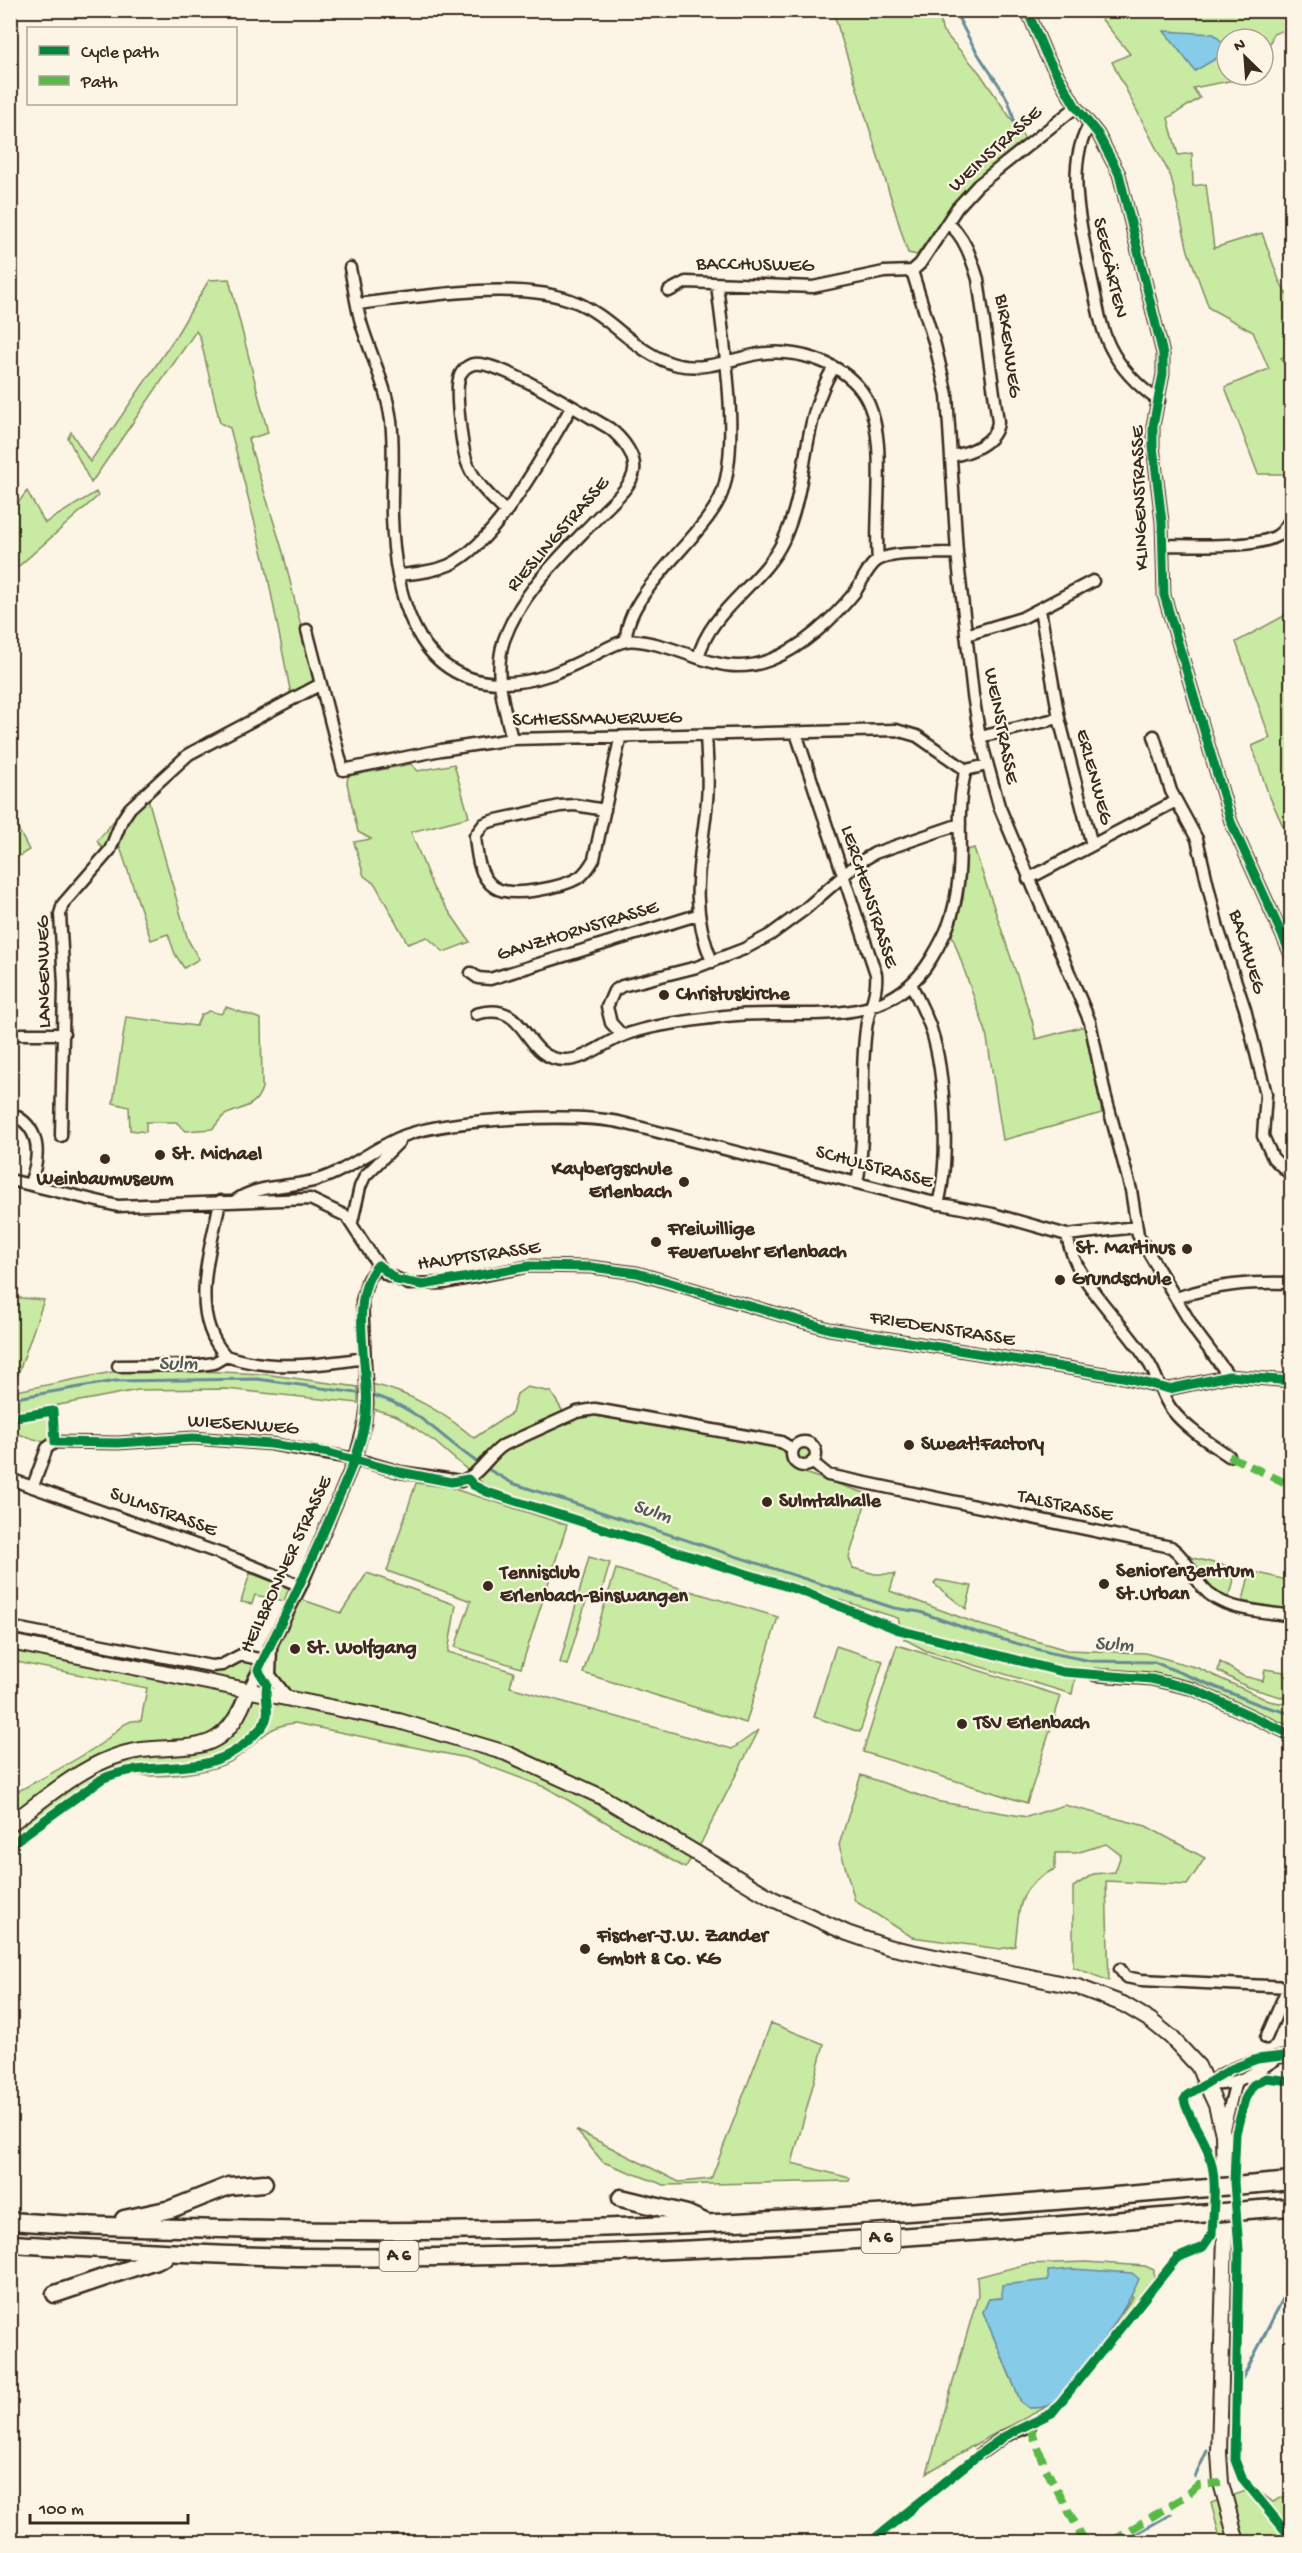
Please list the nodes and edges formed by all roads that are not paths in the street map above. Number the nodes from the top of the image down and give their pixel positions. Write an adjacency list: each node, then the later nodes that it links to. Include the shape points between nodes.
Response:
1 (1027, 10): 2 (street, KLINGENSTRASSE, via 1046,55)
2 (1076, 107): 3 (street, KLINGENSTRASSE); 4 (street, WEINSTRASSE, via 978,185)
3 (1090, 124): 12 (street, KLINGENSTRASSE, via 1119,174 1163,354); 12 (street, SEEGÄRTEN, via 1076,191 1096,299 1117,359)
4 (947, 223): 6 (street, WEINSTRASSE); 14 (street, BIRKENWEG, via 960,238 978,279 998,422 997,430 983,444)
5 (351, 268): 9 (street)
6 (912, 271): 7 (street, BACCHUSWEG, via 884,272 813,286); 14 (street, WEINSTRASSE, via 942,370)
7 (717, 285): 8 (street, BACCHUSWEG, via 686,282); 10 (street)
8 (669, 291)
9 (357, 304): 10 (street, via 525,290 579,303 657,358 678,365); 20 (street, via 391,420 392,524)
10 (725, 364): 11 (street, via 759,354 782,353); 25 (street, via 730,440 726,480 705,525 642,599 628,623)
11 (834, 367): 19 (street, via 853,380 872,415 878,444); 26 (street, via 816,402 799,496 783,540 776,554 711,629)
12 (1159, 401): 17 (street, KLINGENSTRASSE, via 1153,446)
13 (571, 408): 15 (street); 15 (street, RIESLINGSTRASSE, via 492,365 475,364 461,374 458,390 467,464 483,489); 27 (street, RIESLINGSTRASSE, via 620,436 628,448 633,477 545,575 519,610 504,639)
14 (951, 456): 18 (street, WEINSTRASSE)
15 (505, 511): 20 (street, via 463,557 429,572)
16 (1292, 517): 17 (street, via 1279,535 1263,541)
17 (1163, 545): 45 (street, KLINGENSTRASSE, via 1164,595 1231,822)
18 (957, 553): 19 (street); 24 (street, WEINSTRASSE)
19 (878, 560): 26 (street, via 833,615 787,652 750,665 713,664)
20 (399, 575): 27 (street, via 413,625 431,655 457,674)
21 (1093, 581): 22 (street)
22 (1040, 610): 24 (street); 29 (street, ERLENWEG)
23 (307, 630): 28 (street, SCHIESSMAUERWEG)
24 (966, 635): 33 (street, WEINSTRASSE)
25 (626, 641): 26 (street, via 664,646); 27 (street, via 549,676)
26 (698, 658)
27 (500, 683): 34 (street, RIESLINGSTRASSE)
28 (321, 684): 34 (street, SCHIESSMAUERWEG, via 343,770); 52 (street, LANGENWEG, via 189,754 130,808 110,850 63,903 60,914)
29 (1059, 718): 33 (street, ERLENWEG); 41 (street, ERLENWEG)
30 (796, 733): 31 (street, SCHIESSMAUERWEG); 37 (street, SCHIESSMAUERWEG, via 907,732); 42 (street, LERCHENSTRASSE)
31 (705, 735): 35 (street, SCHIESSMAUERWEG); 44 (street, via 708,799 696,892)
32 (1154, 736): 38 (street, BACHWEG)
33 (980, 737): 36 (street, WEINSTRASSE)
34 (512, 739): 35 (street, SCHIESSMAUERWEG)
35 (620, 739): 39 (street)
36 (987, 765): 37 (street); 43 (street, WEINSTRASSE)
37 (966, 770): 40 (street)
38 (1176, 801): 41 (street, ERLENWEG); 57 (street, BACHWEG, via 1197,839 1218,928 1256,1049 1266,1094 1263,1136 1273,1158)
39 (605, 810): 39 (street, via 594,859 573,880 513,893 494,887 480,868 475,836 484,825 560,806)
40 (960, 824): 42 (street, via 875,853); 48 (street, via 960,873 954,917)
41 (1092, 845): 43 (street, ERLENWEG)
42 (842, 875): 46 (street, via 770,935); 49 (street, LERCHENSTRASSE, via 876,974 876,995)
43 (1028, 879): 65 (street, WEINSTRASSE, via 1090,1022 1131,1190)
44 (697, 915): 46 (street); 47 (street, GANZHORNSTRASSE, via 490,978 478,978)
45 (1292, 957)
46 (712, 962): 53 (street, via 631,982 614,991 607,1015)
47 (471, 973)
48 (912, 986): 49 (street); 63 (street, via 931,1028 940,1077 944,1153)
49 (871, 1008): 53 (street, via 726,1016); 60 (street, LERCHENSTRASSE, via 866,1028)
50 (476, 1014): 53 (street, via 496,1009 505,1012 542,1052 560,1060 575,1059)
51 (10, 1034): 52 (street)
52 (64, 1034): 55 (street, LANGENWEG)
53 (622, 1036)
54 (10, 1113): 59 (street, via 28,1122 33,1130 37,1156)
55 (61, 1136)
56 (402, 1137): 60 (street, SCHULSTRASSE, via 423,1130 542,1118 604,1120); 62 (street, SCHULSTRASSE, via 338,1173 284,1188 246,1192); 64 (street, via 365,1176)
57 (1292, 1176)
58 (10, 1180): 59 (street, HAUPTSTRASSE)
59 (30, 1183): 61 (street, HAUPTSTRASSE, via 118,1206)
60 (857, 1183): 63 (street, SCHULSTRASSE)
61 (220, 1201): 62 (street, HAUPTSTRASSE); 71 (street, via 204,1289 211,1334)
62 (235, 1201): 64 (street, HAUPTSTRASSE, via 310,1199)
63 (938, 1204): 66 (street, SCHULSTRASSE, via 993,1214)
64 (352, 1222): 67 (street, HAUPTSTRASSE)
65 (1136, 1227): 66 (street, SCHULSTRASSE); 70 (street, WEINSTRASSE, via 1143,1246)
66 (1067, 1235): 76 (street, via 1079,1269 1135,1342 1152,1368)
67 (378, 1265): 68 (street, HAUPTSTRASSE, via 397,1280 423,1285 530,1266); 72 (street, HEILBRONNER STRASSE, via 368,1279 362,1301)
68 (591, 1267): 76 (street, FRIEDENSTRASSE, via 637,1273 829,1329 1123,1377)
69 (1292, 1287): 70 (street, via 1288,1283 1240,1283)
70 (1176, 1298): 74 (street, WEINSTRASSE)
71 (226, 1356): 72 (street, via 260,1364 312,1365); 73 (street, via 201,1365)
72 (365, 1358): 79 (street, HEILBRONNER STRASSE, via 367,1404)
73 (118, 1366)
74 (1229, 1377): 75 (street, FRIEDENSTRASSE); 76 (street, FRIEDENSTRASSE, via 1182,1388)
75 (1292, 1381)
76 (1158, 1387): 78 (street, via 1173,1411)
77 (793, 1449): 79 (street, TALSTRASSE, via 781,1442 595,1409 577,1413 493,1452 468,1479 450,1482); 80 (street, TALSTRASSE, via 795,1463 806,1466); 80 (street, TALSTRASSE, via 801,1443 812,1446 816,1454)
78 (1229, 1456)
79 (355, 1459): 82 (street, WIESENWEG, via 223,1440 56,1442 47,1448); 83 (street, HEILBRONNER STRASSE)
80 (812, 1462): 84 (street, TALSTRASSE, via 828,1475 1171,1547 1216,1600)
81 (10, 1479): 82 (street, SULMSTRASSE)
82 (33, 1485): 83 (street, SULMSTRASSE)
83 (302, 1586): 87 (street, HEILBRONNER STRASSE)
84 (1292, 1616)
85 (10, 1627): 88 (street, via 211,1666 241,1655)
86 (10, 1642): 90 (main road)
87 (271, 1645): 88 (street, HEILBRONNER STRASSE); 91 (street, via 270,1675 284,1693)
88 (263, 1660): 90 (street, HEILBRONNER STRASSE)
89 (1095, 1675): 92 (street, via 1150,1679 1193,1689)
90 (248, 1691): 91 (main road); 93 (main road, via 233,1725 211,1742 131,1751 110,1758)
91 (283, 1698): 100 (main road, via 399,1721 542,1767 660,1829 773,1899 846,1933 888,1947 1078,1987 1123,2004 1171,2037 1192,2057)
92 (1292, 1735)
93 (10, 1824)
94 (1120, 1969): 95 (street, via 1126,1977 1141,1980)
95 (1290, 1987): 96 (street)
96 (1266, 2038)
97 (1292, 2055): 98 (street)
98 (1279, 2058): 99 (street); 100 (street, via 1257,2059)
99 (1236, 2081): 100 (street, via 1223,2086); 101 (street)
100 (1208, 2084): 101 (main road)
101 (1223, 2134): 114 (main road, via 1225,2234 1219,2453 1221,2483)
102 (1292, 2181): 107 (highway, A 6, bridge)
103 (264, 2183): 108 (highway, via 229,2186 171,2210)
104 (621, 2198): 107 (highway)
105 (1292, 2207): 110 (highway, A 6, bridge, via 755,2247 574,2254 298,2257)
106 (10, 2221): 108 (highway, A 6)
107 (711, 2224): 108 (highway, A 6, via 442,2232)
108 (97, 2225)
109 (10, 2244): 110 (highway, A 6)
110 (177, 2253): 111 (highway)
111 (55, 2294)
112 (1030, 2426): 113 (street, via 1005,2436)
113 (981, 2453)
114 (1237, 2542)

